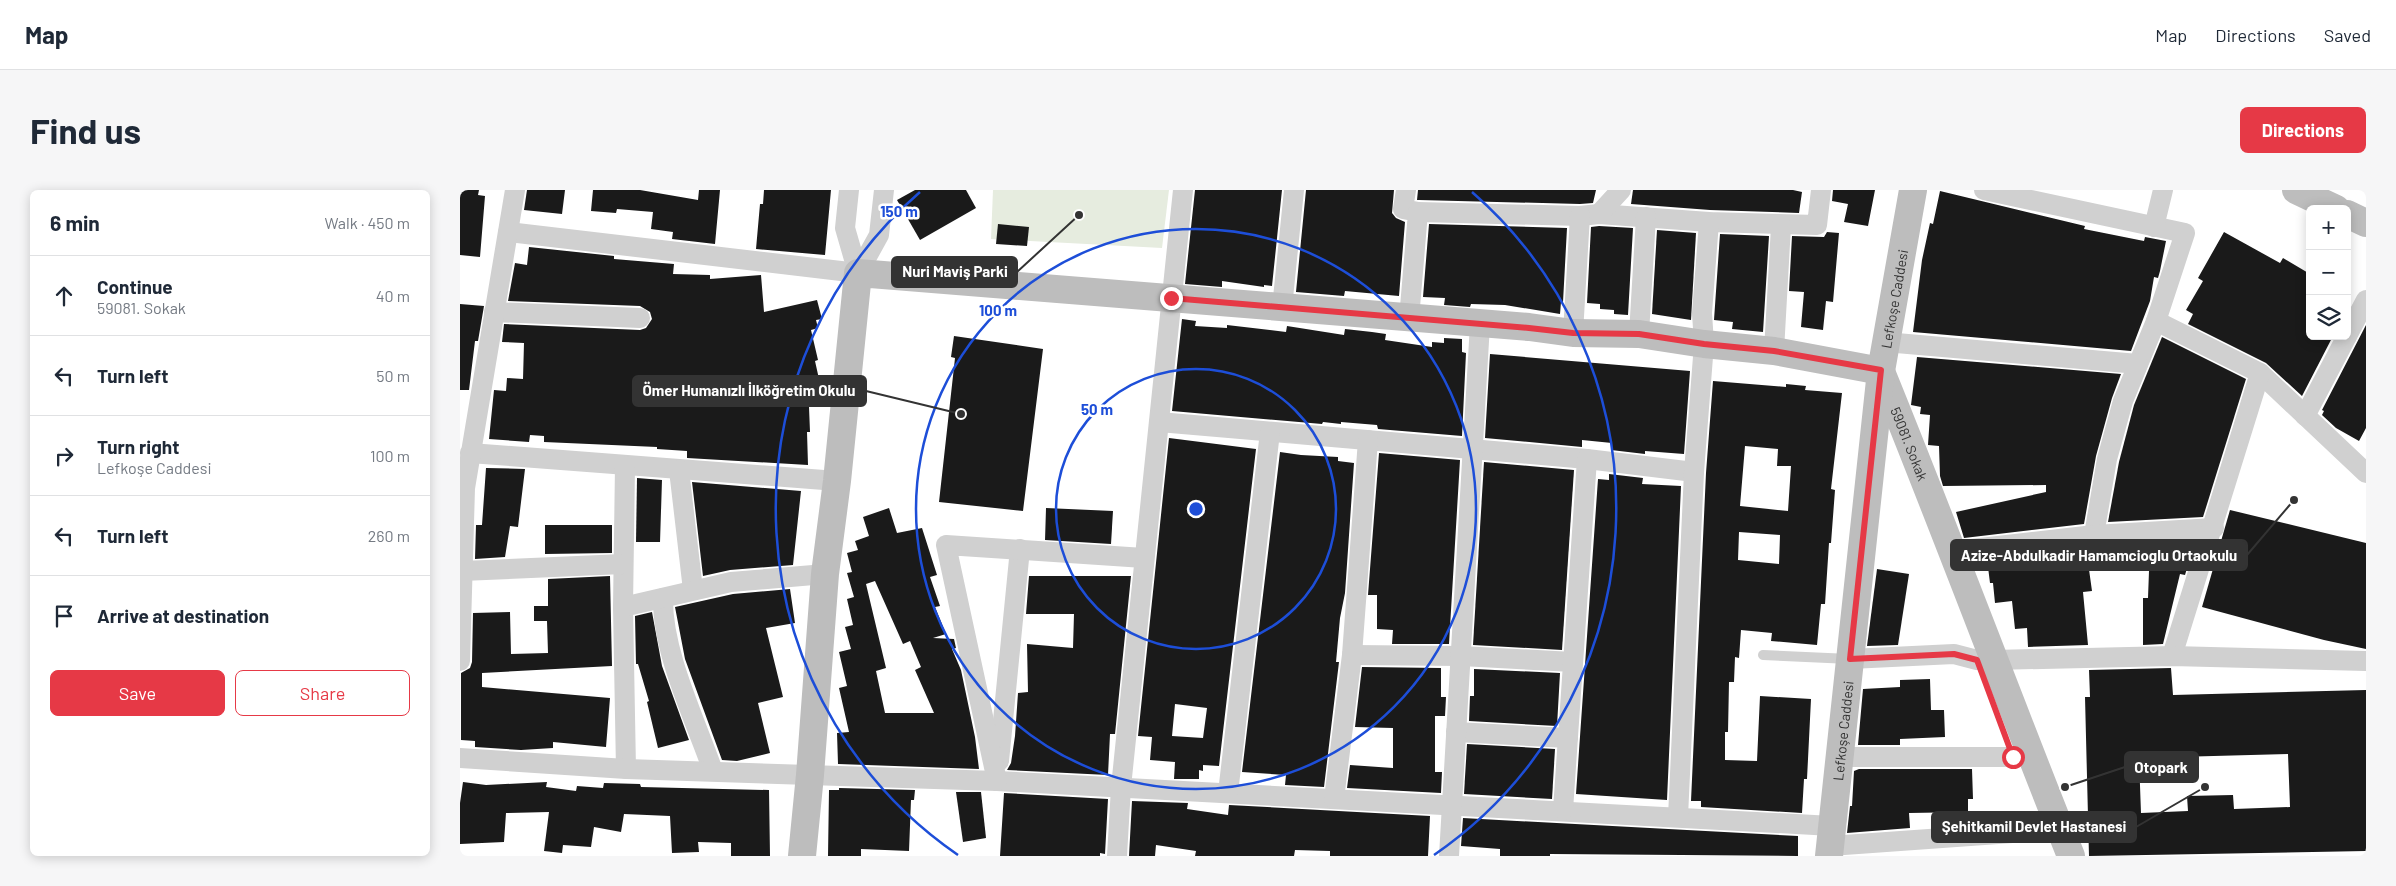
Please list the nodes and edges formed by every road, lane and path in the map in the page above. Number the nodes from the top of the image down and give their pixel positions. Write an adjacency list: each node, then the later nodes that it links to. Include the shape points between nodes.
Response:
1 (515, 190): 23 (street)
2 (849, 190): 24 (street, via 845,228)
3 (884, 190): 24 (street, via 879,235)
4 (1183, 190): 25 (street)
5 (1294, 190): 27 (street)
6 (1406, 190): 14 (street, via 1403,209)
7 (1621, 190): 15 (street)
8 (1821, 190): 21 (street, via 1817,226)
9 (1913, 190): 37 (street, Lefkoşe Caddesi)
10 (1984, 190): 22 (street)
11 (2163, 190): 22 (street)
12 (2296, 190): 13 (street)
13 (2328, 205)
14 (1418, 212): 16 (street); 30 (street)
15 (1599, 214): 16 (street); 18 (street)
16 (1580, 216): 34 (street)
17 (2351, 216): 20 (street)
18 (1646, 217): 19 (street); 35 (street)
19 (1709, 222): 21 (street); 38 (street, via 1702,313)
20 (2366, 223)
21 (1781, 226): 39 (street)
22 (2154, 228): 31 (street, via 2184,233)
23 (508, 232): 24 (street); 28 (street)
24 (858, 273): 25 (street); 54 (street)
25 (1171, 298): 27 (street); 44 (street)
26 (2366, 300): 33 (street)
27 (1282, 308): 30 (street)
28 (494, 312): 29 (street); 48 (street)
29 (640, 318)
30 (1409, 319): 32 (street)
31 (2156, 321): 40 (street); 42 (street)
32 (1480, 324): 34 (street); 47 (street)
33 (2351, 328)
34 (1573, 333): 35 (street)
35 (1639, 334): 38 (street)
36 (2345, 340): 43 (street)
37 (1885, 342): 40 (street); 41 (street, Lefkoşe Caddesi)
38 (1704, 344): 39 (street); 52 (street)
39 (1774, 351): 41 (street)
40 (2138, 364): 56 (street, via 2123,400 2107,459)
41 (1881, 370): 58 (street, 59081. Sokak); 70 (street, Lefkoşe Caddesi); 71 (street, 59081. Sokak, via 1898,458)
42 (2260, 373): 43 (street); 55 (street)
43 (2305, 416): 53 (street)
44 (1160, 422): 45 (street); 59 (street)
45 (1270, 432): 46 (street); 85 (street)
46 (1368, 440): 47 (street); 66 (street)
47 (1472, 449): 49 (street); 68 (street)
48 (470, 453): 50 (street); 61 (street, via 464,488)
49 (1587, 460): 52 (street); 73 (street)
50 (624, 466): 51 (street); 60 (street)
51 (679, 470): 54 (street); 63 (street)
52 (1694, 472): 89 (street)
53 (2366, 473)
54 (837, 481): 62 (street)
55 (2214, 528): 56 (street); 69 (street)
56 (2094, 535): 58 (street)
57 (1020, 550): 59 (street); 83 (street); 83 (street, via 946,545)
58 (1954, 551): 71 (street, 59081. Sokak)
59 (1144, 558): 84 (street)
60 (623, 564): 61 (street); 65 (street)
61 (462, 571): 72 (street)
62 (825, 574): 63 (street, via 731,582); 82 (street)
63 (693, 590): 64 (street)
64 (664, 598): 65 (street); 81 (street, via 663,619 668,644)
65 (623, 607): 80 (street)
66 (1352, 655): 68 (street); 86 (street)
67 (1763, 655): 70 (lane)
68 (1461, 656): 73 (street); 75 (street)
69 (2172, 656): 71 (street); 74 (street)
70 (1850, 659): 71 (street, via 1954,654); 77 (street, Lefkoşe Caddesi)
71 (1985, 660): 78 (street, 59081. Sokak); 96 (street, 59081. Sokak)
72 (460, 661)
73 (1573, 662): 76 (street)
74 (2366, 662)
75 (1456, 732): 76 (street); 87 (street)
76 (1568, 738): 88 (street)
77 (1839, 756): 78 (street); 91 (street, Lefkoşe Caddesi)
78 (2013, 757): 90 (street, 59081. Sokak)
79 (460, 758): 80 (street)
80 (626, 769): 81 (street)
81 (713, 770): 82 (street)
82 (810, 775): 83 (street); 92 (street)
83 (997, 781): 84 (street)
84 (1121, 787): 85 (street); 93 (street)
85 (1228, 793): 86 (street)
86 (1334, 799): 87 (street)
87 (1452, 805): 88 (street); 94 (street)
88 (1563, 810): 89 (street)
89 (1678, 817): 91 (street)
90 (2040, 831): 91 (street); 95 (street, 59081. Sokak)
91 (1830, 843)
92 (802, 856)
93 (1116, 856)
94 (1448, 856)
95 (2050, 856)
96 (2070, 856)

